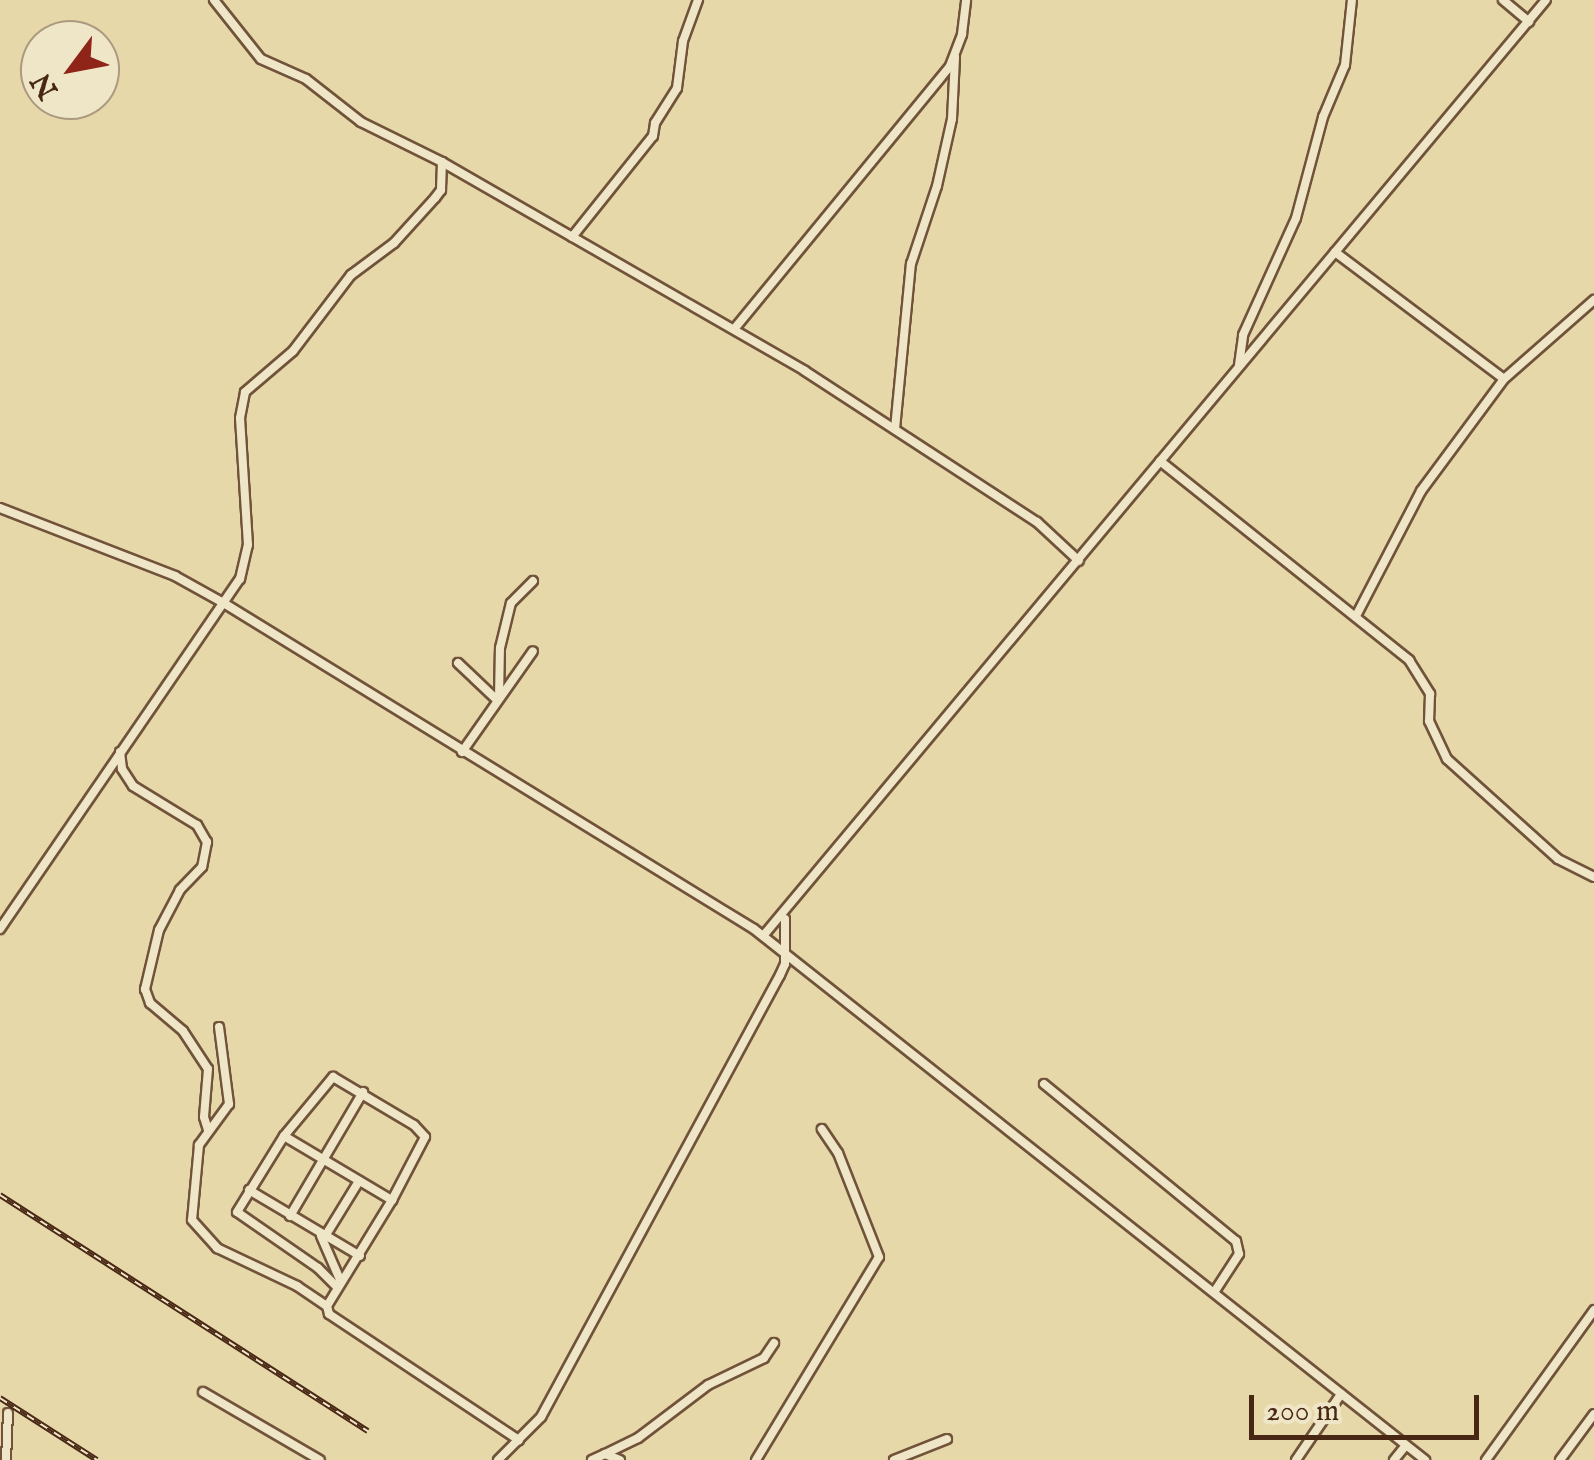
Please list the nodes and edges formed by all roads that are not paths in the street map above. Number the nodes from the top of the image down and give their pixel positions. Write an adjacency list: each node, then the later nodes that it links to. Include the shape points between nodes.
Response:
1 (214, 0): 9 (street, via 262,58 306,80 361,122)
2 (698, 0): 10 (street, via 677,88 652,136)
3 (966, 0): 8 (street)
4 (1352, 0): 14 (street, via 1345,64 1296,218 1243,336)
5 (1503, 0): 7 (street)
6 (1546, 0): 7 (street)
7 (1529, 22): 11 (street)
8 (954, 57): 13 (street); 16 (street, via 952,120 911,264)
9 (442, 162): 10 (street); 21 (street, via 435,198 394,243 352,275 293,351 245,392 240,418 248,558)
10 (572, 237): 13 (street)
11 (1335, 252): 14 (street); 15 (street)
12 (1594, 300): 15 (street)
13 (735, 328): 16 (street)
14 (1238, 366): 17 (street)
15 (1504, 379): 22 (street, via 1420,491)
16 (895, 429): 19 (street, via 1037,522)
17 (1160, 460): 19 (street); 22 (street)
18 (0, 508): 21 (street, via 175,576)
19 (1079, 561): 29 (street)
20 (533, 581): 25 (street, via 512,604 500,648)
21 (222, 602): 26 (street); 27 (street)
22 (1356, 616): 28 (street, via 1415,668 1430,694 1434,739 1447,759 1558,859)
23 (533, 650): 25 (street)
24 (458, 662): 25 (street)
25 (498, 699): 27 (street)
26 (120, 750): 33 (street); 40 (street, via 133,786 197,825 207,842 199,872 180,890 159,930 146,989 150,1003 184,1031 208,1070)
27 (462, 752): 32 (street)
28 (1594, 877)
29 (790, 908): 30 (street); 31 (street)
30 (785, 919): 34 (street); 35 (street)
31 (774, 921): 32 (street); 34 (street)
32 (754, 929): 34 (street)
33 (0, 930)
34 (767, 939): 35 (street)
35 (786, 953): 50 (street); 59 (street, via 556,1390)
36 (219, 1027): 40 (street, via 229,1104)
37 (1044, 1084): 50 (street, via 1236,1241 1239,1254)
38 (363, 1092): 41 (street, via 333,1077); 42 (street); 45 (street, via 425,1137)
39 (822, 1128): 67 (street, via 879,1257)
40 (208, 1130): 51 (street, via 193,1182 190,1212 197,1228 217,1248)
41 (284, 1136): 42 (street); 44 (street)
42 (322, 1159): 43 (street); 46 (street)
43 (359, 1181): 45 (street); 47 (street)
44 (249, 1190): 46 (street); 49 (street, via 237,1212)
45 (392, 1200): 48 (street)
46 (290, 1216): 47 (street)
47 (323, 1237): 48 (street); 49 (street)
48 (360, 1256): 49 (street)
49 (339, 1284): 51 (street)
50 (1215, 1292): 55 (street)
51 (327, 1306): 59 (street, via 339,1325)
52 (1594, 1310): 72 (street)
53 (774, 1343): 61 (street, via 764,1358 708,1385 638,1438)
54 (203, 1392): 63 (street)
55 (1341, 1394): 60 (street); 69 (street)
56 (8, 1413): 62 (street)
57 (1594, 1414): 73 (street)
58 (947, 1438): 68 (street)
59 (519, 1440): 64 (street)
60 (1406, 1445): 70 (street); 71 (street)
61 (605, 1454): 65 (street); 66 (street)
62 (6, 1460)
63 (320, 1460)
64 (498, 1460)
65 (592, 1460)
66 (620, 1460)
67 (756, 1460)
68 (894, 1460)
69 (1296, 1460)
70 (1394, 1460)
71 (1425, 1460)
72 (1486, 1460)
73 (1560, 1460)

